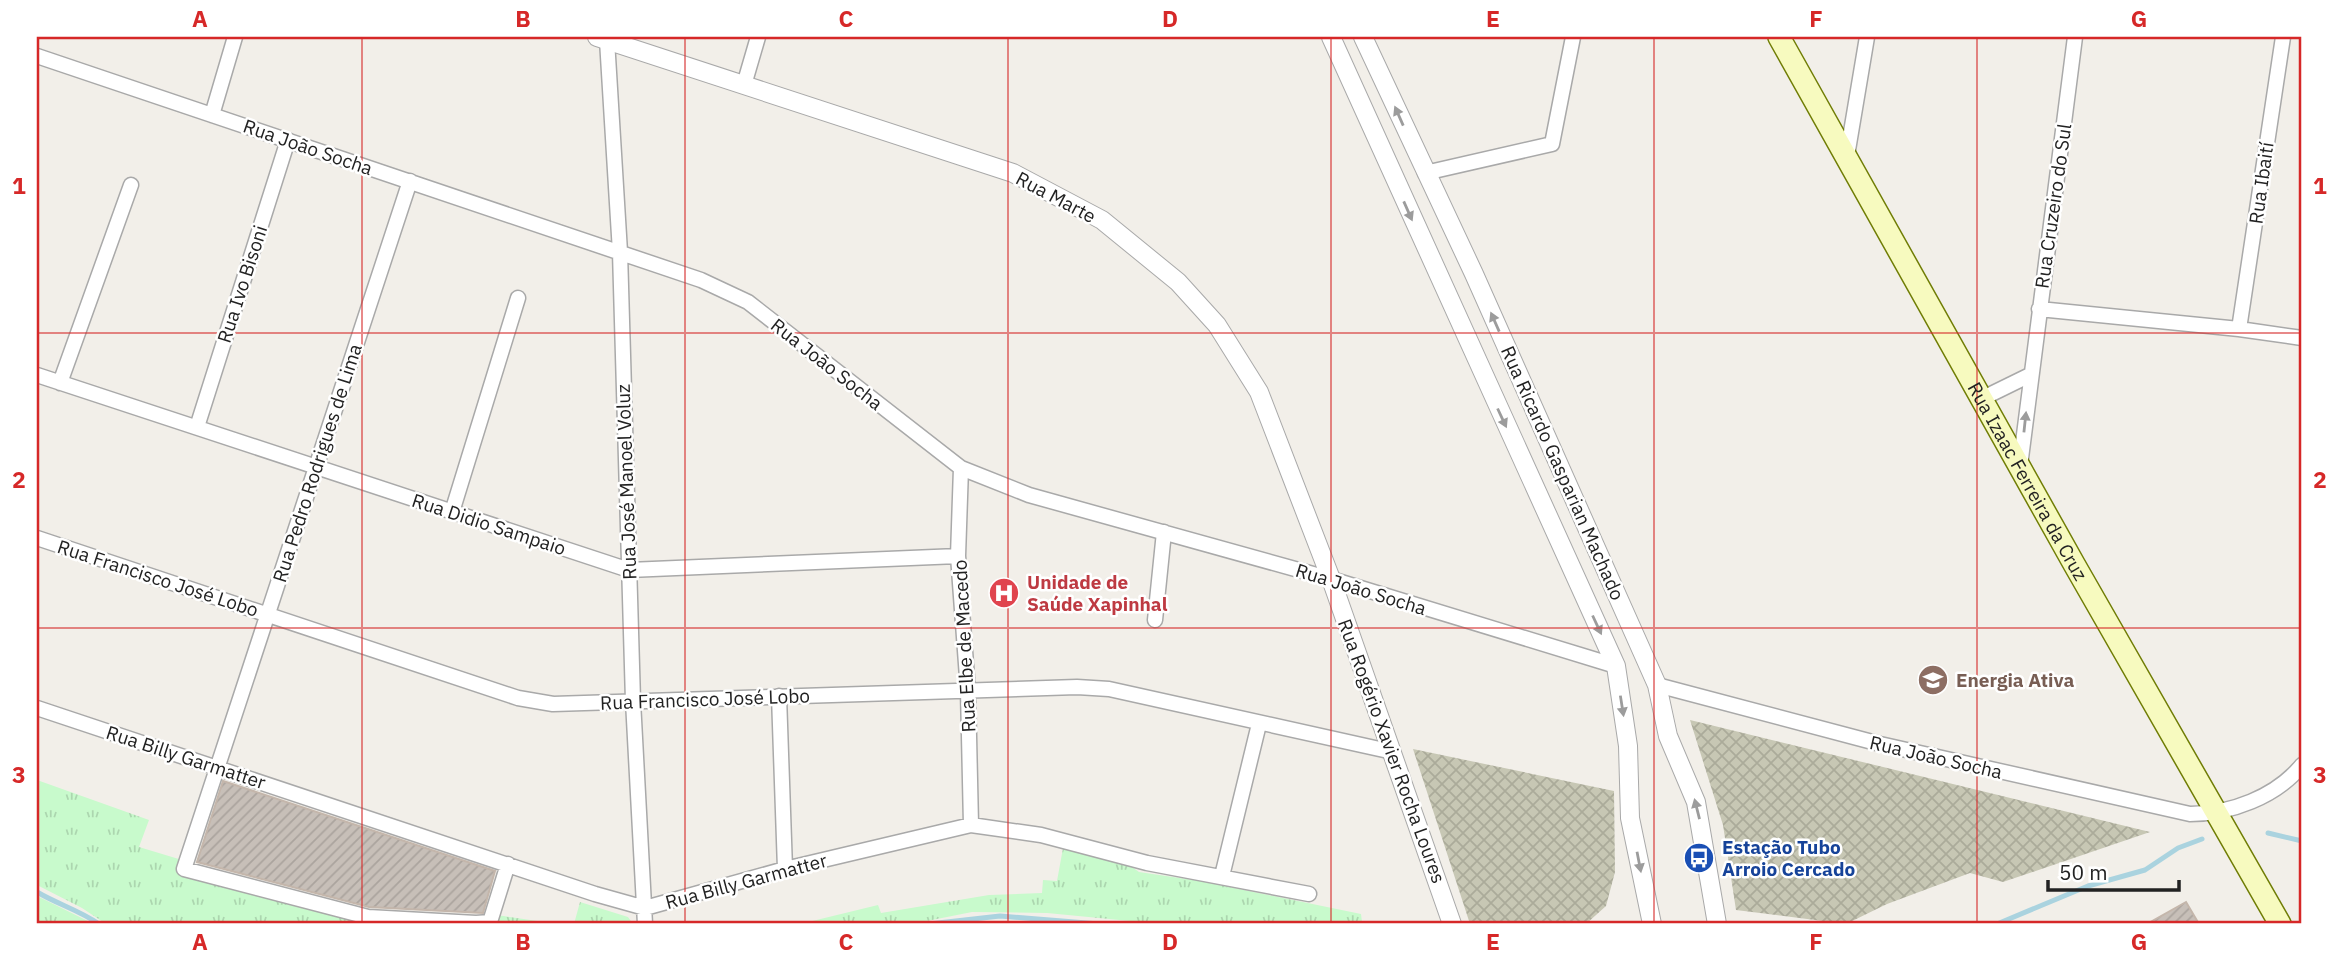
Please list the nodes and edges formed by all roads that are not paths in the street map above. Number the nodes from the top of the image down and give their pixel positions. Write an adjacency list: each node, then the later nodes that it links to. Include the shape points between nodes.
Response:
1 (235, 37): 13 (street)
2 (758, 37): 12 (street)
3 (1331, 37): 40 (street, Rua Ricardo Gasparian Machado, one-way to 40)
4 (1363, 37): 16 (street, Rua Ricardo Gasparian Machado, one-way to 4)
5 (1573, 37): 16 (street, via 1552,144)
6 (1779, 37): 15 (main road, Rua Izaac Ferreira da Cruz)
7 (1867, 37): 15 (street)
8 (2075, 37): 21 (street, Rua Cruzeiro do Sul)
9 (2283, 37): 22 (street, Rua Ibaití)
10 (604, 38): 12 (street, Rua Marte); 19 (street, Rua José Manoel Voluz)
11 (37, 55): 13 (street, Rua João Socha)
12 (744, 85): 37 (street, Rua Marte, via 1013,173 1102,220 1178,282 1217,325 1259,392)
13 (212, 115): 14 (street, Rua João Socha)
14 (288, 140): 17 (street, Rua João Socha); 28 (street, Rua Ivo Bisoni)
15 (1847, 156): 27 (main road, Rua Izaac Ferreira da Cruz)
16 (1425, 173): 41 (street, Rua Ricardo Gasparian Machado, one-way to 16)
17 (410, 181): 19 (street, Rua João Socha); 29 (street, Rua Pedro Rodrigues de Lima)
18 (131, 185): 26 (street)
19 (620, 252): 30 (street, Rua João Socha, via 748,302); 36 (street, Rua José Manoel Voluz)
20 (518, 298): 32 (street)
21 (2039, 309): 22 (street); 25 (street, Rua Cruzeiro do Sul)
22 (2239, 329): 23 (street)
23 (2302, 338)
24 (37, 375): 26 (street, Rua Didio Sampaio)
25 (2029, 375): 27 (street); 31 (street, Rua Cruzeiro do Sul, one-way to 25)
26 (60, 383): 28 (street, Rua Didio Sampaio)
27 (1981, 399): 31 (main road, Rua Izaac Ferreira da Cruz)
28 (197, 428): 29 (street, Rua Didio Sampaio)
29 (316, 467): 32 (street, Rua Didio Sampaio); 38 (street, Rua Pedro Rodrigues de Lima)
30 (961, 468): 33 (street, Rua João Socha, via 1029,495); 35 (street, Rua Elbe de Macedo)
31 (2020, 468): 50 (main road, Rua Izaac Ferreira da Cruz)
32 (452, 512): 36 (street, Rua Didio Sampaio)
33 (1164, 532): 37 (street, Rua João Socha); 39 (street)
34 (37, 538): 38 (street, Rua Francisco José Lobo)
35 (958, 556): 36 (street, Rua Didio Sampaio); 42 (street, Rua Elbe de Macedo)
36 (629, 570): 44 (street, Rua José Manoel Voluz)
37 (1331, 579): 40 (street, Rua João Socha); 47 (street, Rua Rogério Xavier Rocha Loures)
38 (267, 615): 44 (street, Rua Francisco José Lobo, via 518,698 554,704); 49 (street, Rua Pedro Rodrigues de Lima)
39 (1155, 620)
40 (1616, 666): 59 (street, Rua Ricardo Gasparian Machado, one-way to 59, via 1628,746 1630,818)
41 (1657, 685): 50 (street, Rua João Socha, via 2042,782 2190,814); 60 (street, Rua Ricardo Gasparian Machado, one-way to 41, via 1696,802 1668,736)
42 (968, 691): 43 (street, Rua Francisco José Lobo); 46 (street, Rua Francisco José Lobo, via 1110,689); 51 (street, Rua Elbe de Macedo)
43 (779, 696): 44 (street, Rua Francisco José Lobo); 53 (street)
44 (633, 701): 56 (street, Rua José Manoel Voluz)
45 (37, 708): 49 (street, Rua Billy Garmatter)
46 (1259, 724): 47 (street, Rua Francisco José Lobo); 54 (street)
47 (1393, 752): 58 (street, Rua Rogério Xavier Rocha Loures)
48 (2302, 765): 50 (street, via 2271,792)
49 (215, 767): 52 (street, Rua Billy Garmatter); 52 (street, Rua Pedro Rodrigues de Lima, via 184,869 368,917 477,923 490,922)
50 (2218, 814): 61 (main road, Rua Izaac Ferreira da Cruz)
51 (971, 825): 53 (street, Rua Billy Garmatter); 54 (street, Rua Billy Garmatter, via 1041,835 1147,863)
52 (508, 864): 56 (street, Rua Billy Garmatter)
53 (786, 869): 56 (street, Rua Billy Garmatter)
54 (1222, 876): 55 (street, Rua Billy Garmatter)
55 (1309, 894)
56 (645, 908): 57 (street, Rua José Manoel Voluz)
57 (645, 924)
58 (1452, 924)
59 (1651, 924)
60 (1717, 924)
61 (2280, 924)

